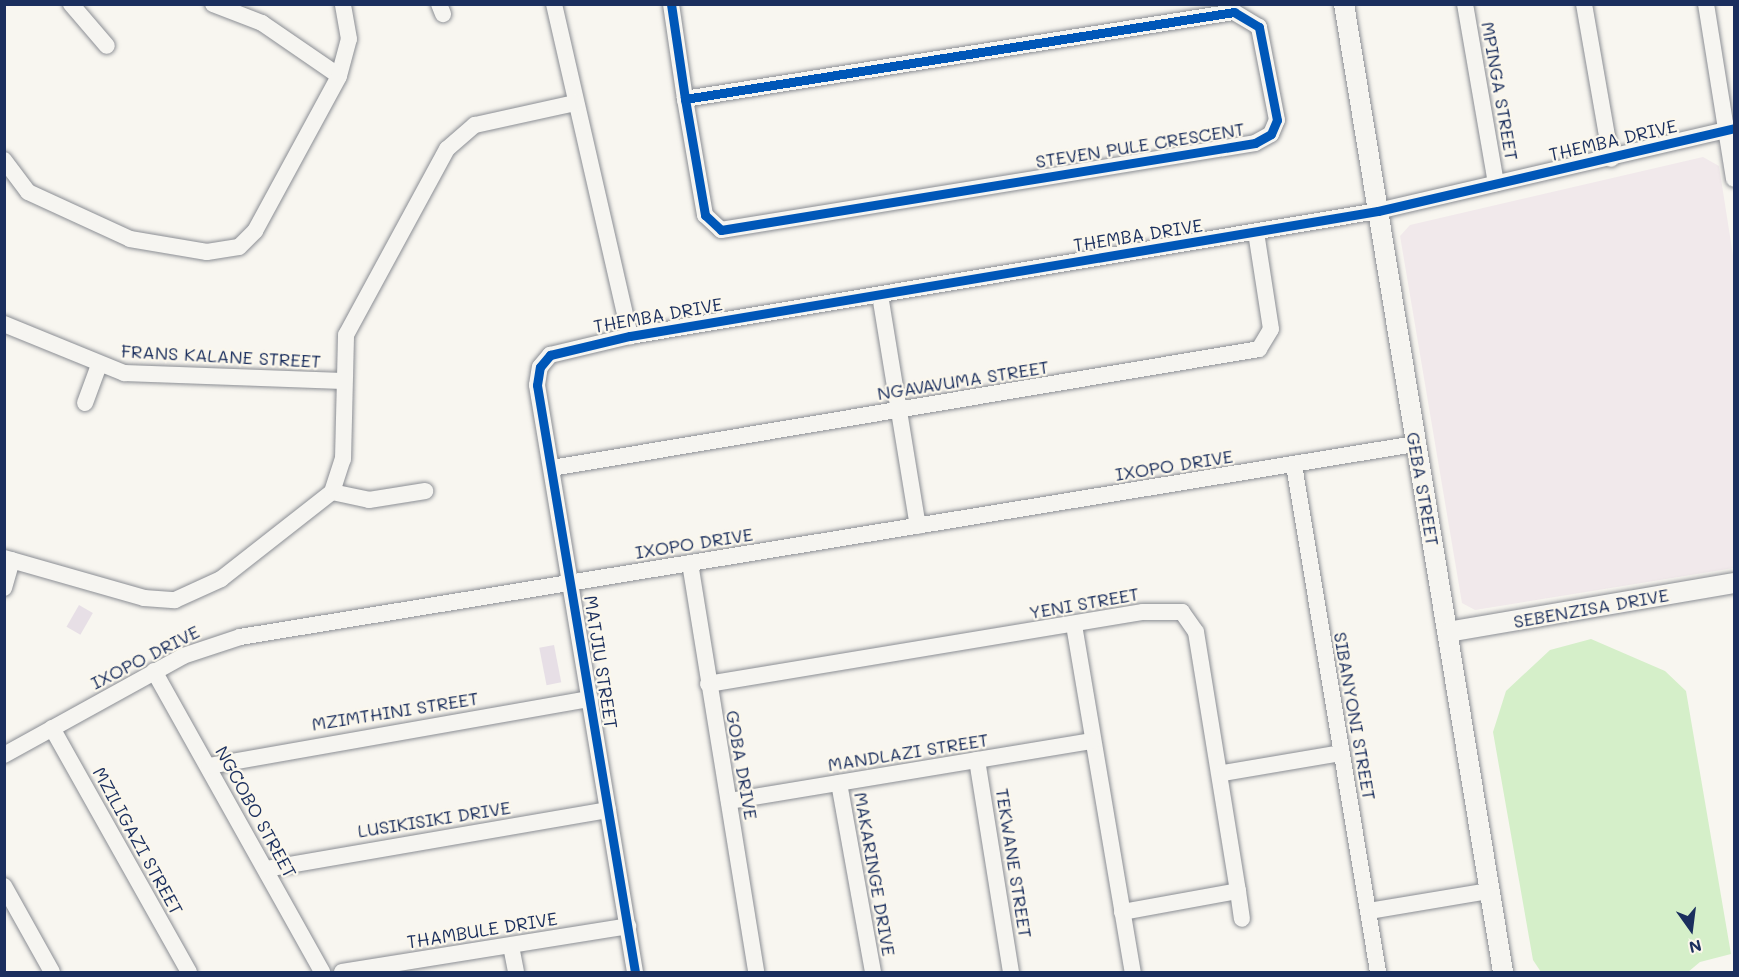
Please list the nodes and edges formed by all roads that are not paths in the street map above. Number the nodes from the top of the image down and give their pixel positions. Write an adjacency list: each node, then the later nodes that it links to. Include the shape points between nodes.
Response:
1 (71, 4): 10 (street)
2 (213, 4): 11 (street, via 262,23)
3 (343, 4): 11 (street, via 349,39)
4 (554, 4): 13 (street)
5 (671, 4): 12 (street)
6 (1344, 4): 19 (street, GEBA STREET)
7 (1465, 4): 18 (street, MPINGA STREET)
8 (1584, 4): 15 (street)
9 (1706, 4): 14 (street)
10 (107, 46)
11 (339, 76): 16 (street, via 255,231 230,250 174,250 130,239 28,192)
12 (685, 99): 12 (street, STEVEN PULE CRESCENT, via 1242,12 1259,27 1277,120 1266,139 716,228 705,215)
13 (575, 103): 23 (street); 26 (street, via 475,124 454,140 346,335)
14 (1730, 129): 15 (street, THEMBA DRIVE); 17 (street)
15 (1611, 159): 18 (street, THEMBA DRIVE)
16 (4, 160)
17 (1734, 179)
18 (1496, 183): 19 (street, THEMBA DRIVE)
19 (1378, 211): 20 (street, THEMBA DRIVE); 29 (street, GEBA STREET)
20 (1256, 232): 21 (street, THEMBA DRIVE); 28 (street, NGAVAVUMA STREET, via 1271,329 1259,349)
21 (880, 295): 23 (street, THEMBA DRIVE); 28 (street)
22 (4, 324): 25 (street, FRANS KALANE STREET)
23 (630, 336): 24 (street, THEMBA DRIVE, via 558,351)
24 (545, 359): 31 (street, MATJIU STREET, via 537,385)
25 (99, 365): 26 (street, FRANS KALANE STREET, via 141,374); 27 (street, FRANS KALANE STREET)
26 (343, 381): 33 (street, via 343,459)
27 (85, 403)
28 (897, 410): 31 (street, NGAVAVUMA STREET); 34 (street)
29 (1415, 444): 30 (street, IXOPO DRIVE); 41 (street, GEBA STREET)
30 (1294, 465): 34 (street, IXOPO DRIVE); 47 (street, SIBANYONI STREET)
31 (552, 468): 37 (street, MATJIU STREET)
32 (425, 491): 33 (street, via 369,500)
33 (332, 492): 35 (street, via 221,579 176,600 144,598)
34 (918, 526): 36 (street, IXOPO DRIVE)
35 (8, 559): 39 (street)
36 (690, 563): 37 (street, IXOPO DRIVE); 43 (street, GOBA DRIVE)
37 (571, 582): 42 (street, IXOPO DRIVE, via 240,637); 44 (street, MATJIU STREET)
38 (1734, 584): 41 (street, SEBENZISA DRIVE)
39 (4, 588)
40 (1074, 625): 43 (street, YENI STREET); 46 (street); 51 (street, YENI STREET, via 1172,609 1189,618)
41 (1448, 632): 58 (street, GEBA STREET)
42 (154, 671): 45 (street, IXOPO DRIVE); 50 (street, NGCOBO STREET)
43 (708, 684): 53 (street, GOBA DRIVE)
44 (590, 699): 50 (street, MZIMTHINI STREET, via 248,755); 54 (street, MATJIU STREET)
45 (52, 728): 48 (street, IXOPO DRIVE); 65 (street, MZILIGAZI STREET)
46 (1092, 741): 49 (street, MANDLAZI STREET); 60 (street)
47 (1341, 753): 51 (street); 59 (street, SIBANYONI STREET)
48 (4, 755)
49 (977, 760): 52 (street, MANDLAZI STREET); 72 (street, TEKWANE STREET)
50 (209, 766): 55 (street, NGCOBO STREET)
51 (1223, 773): 57 (street, YENI STREET)
52 (839, 783): 53 (street, MANDLAZI STREET); 71 (street, MAKARINGE DRIVE)
53 (729, 801): 70 (street, GOBA DRIVE)
54 (608, 810): 55 (street, LUSIKISIKI DRIVE); 62 (street, MATJIU STREET)
55 (266, 869): 66 (street, NGCOBO STREET)
56 (4, 886): 64 (street)
57 (1238, 891): 60 (street); 61 (street, YENI STREET)
58 (1490, 891): 59 (street); 75 (street, GEBA STREET)
59 (1369, 911): 74 (street, SIBANYONI STREET)
60 (1122, 912): 73 (street)
61 (1242, 919)
62 (628, 926): 63 (street, THAMBULE DRIVE); 69 (street, MATJIU STREET)
63 (511, 946): 67 (street, THAMBULE DRIVE); 68 (street)
64 (52, 972)
65 (189, 972)
66 (322, 972)
67 (342, 972)
68 (516, 972)
69 (635, 972)
70 (756, 972)
71 (873, 972)
72 (1011, 972)
73 (1133, 972)
74 (1378, 972)
75 (1503, 972)

